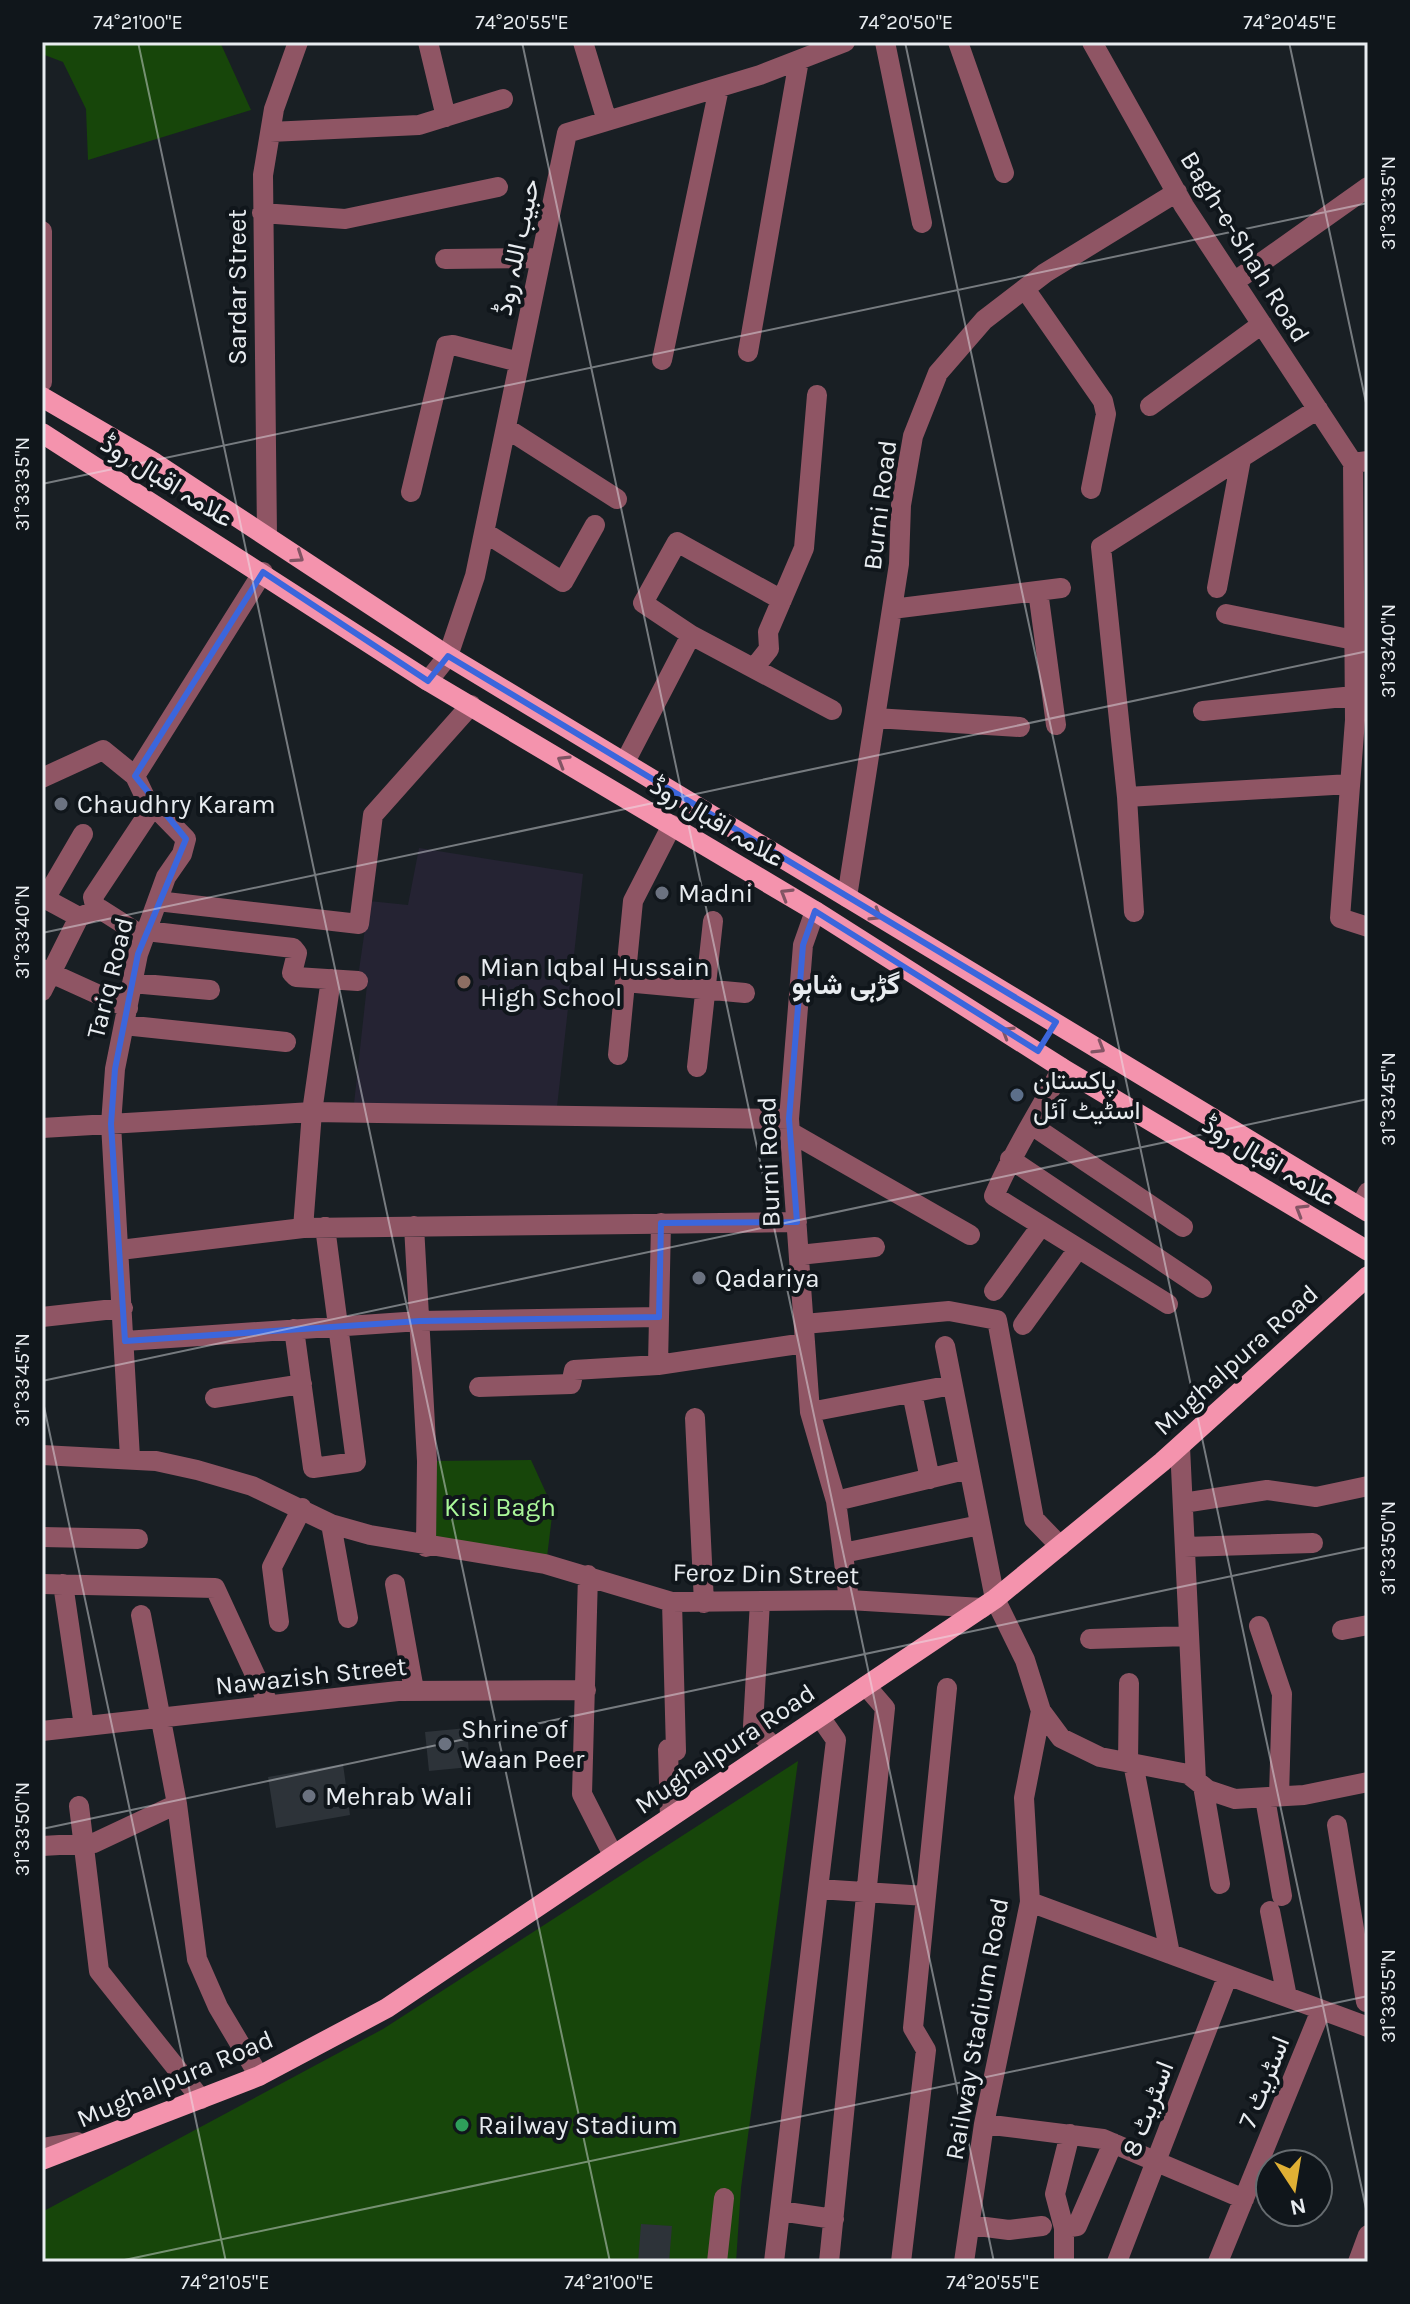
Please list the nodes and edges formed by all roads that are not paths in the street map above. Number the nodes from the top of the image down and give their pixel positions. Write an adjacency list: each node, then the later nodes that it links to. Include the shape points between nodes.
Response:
1 (298, 42): 13 (street, Sardar Street)
2 (428, 42): 11 (street)
3 (583, 42): 12 (street)
4 (845, 42): 8 (street, حبیب اللہ روڈ)
5 (885, 42): 19 (street)
6 (958, 42): 14 (street)
7 (1092, 42): 17 (street, Bagh-e-Shah Road)
8 (799, 60): 9 (street, حبیب اللہ روڈ); 26 (street)
9 (719, 88): 12 (street, حبیب اللہ روڈ); 27 (street)
10 (503, 99): 11 (street)
11 (446, 117): 13 (street, via 419,125)
12 (607, 121): 21 (street, حبیب اللہ روڈ, via 567,133)
13 (270, 132): 18 (street, Sardar Street)
14 (1004, 173)
15 (498, 187): 18 (street, via 345,219)
16 (1368, 187): 23 (street)
17 (1177, 192): 23 (street, Bagh-e-Shah Road); 24 (street, Burni Road)
18 (262, 213): 43 (street, Sardar Street)
19 (922, 223)
20 (42, 231): 29 (street)
21 (541, 258): 22 (street); 28 (street, حبیب اللہ روڈ)
22 (445, 259)
23 (1234, 282): 25 (street, Bagh-e-Shah Road)
24 (1025, 289): 38 (street, via 1103,401 1106,414); 49 (street, Burni Road, via 984,320 938,373 913,436)
25 (1262, 324): 32 (street); 33 (street, Bagh-e-Shah Road)
26 (748, 352)
27 (662, 360)
28 (519, 362): 34 (street, حبیب اللہ روڈ); 39 (street, via 446,346)
29 (42, 382)
30 (817, 395): 48 (street, via 804,548)
31 (42, 397): 43 (main road, علامہ اقبال روڈ)
32 (1150, 406)
33 (1318, 409): 36 (street); 37 (street, Bagh-e-Shah Road)
34 (506, 428): 40 (street); 42 (street, حبیب اللہ روڈ)
35 (43, 435): 44 (main road, علامہ اقبال روڈ)
36 (1241, 459): 46 (street); 68 (street, via 1101,547)
37 (1361, 462): 52 (street)
38 (1091, 489)
39 (411, 492)
40 (617, 499)
41 (595, 525): 42 (street, via 563,582)
42 (484, 532): 53 (street, حبیب اللہ روڈ)
43 (267, 536): 53 (main road, علامہ اقبال روڈ, one-way to 53)
44 (263, 572): 55 (main road, علامہ اقبال روڈ); 65 (street)
45 (1061, 588): 47 (street)
46 (1217, 588)
47 (1038, 591): 49 (street); 62 (street)
48 (782, 600): 51 (street, via 677,542 643,603); 54 (street, via 768,632 769,649)
49 (892, 609): 60 (street, Burni Road)
50 (1226, 614): 52 (street)
51 (691, 635): 54 (street); 64 (street)
52 (1354, 640): 56 (street)
53 (448, 656): 55 (street); 64 (main road, علامہ اقبال روڈ)
54 (754, 668): 58 (street)
55 (428, 681): 57 (main road, علامہ اقبال روڈ)
56 (1354, 696): 59 (street); 61 (street)
57 (471, 705): 70 (main road, علامہ اقبال روڈ, one-way to 57); 76 (street, via 373,815 359,924)
58 (832, 710)
59 (1203, 711)
60 (875, 718): 63 (street); 74 (street, Burni Road)
61 (1361, 720): 67 (street)
62 (1056, 725)
63 (1020, 727)
64 (625, 762): 74 (main road, علامہ اقبال روڈ)
65 (135, 776): 66 (street, Tariq Road, via 103,750); 69 (street, Tariq Road)
66 (42, 778)
67 (1350, 784): 68 (street); 73 (street)
68 (1127, 797): 78 (street)
69 (154, 805): 76 (street, Tariq Road, via 186,839); 79 (street)
70 (672, 825): 77 (main road, علامہ اقبال روڈ, one-way to 70); 86 (street, via 633,901)
71 (1368, 832): 73 (street)
72 (83, 834): 75 (street)
73 (1346, 835): 81 (street, via 1340,918)
74 (847, 897): 92 (main road, علامہ اقبال روڈ, one-way to 92)
75 (44, 898): 79 (street)
76 (157, 901): 82 (street, Tariq Road)
77 (815, 911): 94 (main road, علامہ اقبال روڈ, one-way to 77); 100 (street, Burni Road, via 803,945)
78 (1134, 912)
79 (87, 914): 82 (street, via 100,909); 83 (street)
80 (713, 921): 88 (street)
81 (1368, 927)
82 (145, 934): 84 (street, via 293,948 293,976); 87 (street, Tariq Road)
83 (45, 978): 91 (street)
84 (331, 979): 85 (street); 98 (street)
85 (358, 981)
86 (625, 982): 88 (street); 95 (street)
87 (132, 983): 89 (street); 91 (street, Tariq Road)
88 (704, 989): 90 (street); 96 (street)
89 (210, 990)
90 (745, 993)
91 (126, 1016): 93 (street); 99 (street, Tariq Road)
92 (1056, 1022): 94 (main road); 104 (main road, علامہ اقبال روڈ, one-way to 104)
93 (286, 1042)
94 (1038, 1051): 97 (main road, علامہ اقبال روڈ)
95 (618, 1055)
96 (697, 1067)
97 (1062, 1068): 101 (street); 116 (main road, علامہ اقبال روڈ, one-way to 97)
98 (312, 1112): 99 (street); 100 (street); 111 (street)
99 (111, 1124): 102 (street); 115 (street, Tariq Road)
100 (790, 1125): 105 (street, Burni Road); 112 (street)
101 (1033, 1126): 103 (street); 110 (street)
102 (42, 1128)
103 (1010, 1159): 108 (street, via 994,1196); 119 (street)
104 (1365, 1204)
105 (797, 1222): 106 (street); 117 (street, Burni Road)
106 (661, 1223): 107 (street); 124 (street)
107 (414, 1226): 109 (street); 125 (street)
108 (1041, 1226): 114 (street); 120 (street)
109 (325, 1227): 111 (street); 126 (street)
110 (1183, 1227)
111 (303, 1228): 115 (street)
112 (970, 1235)
113 (875, 1247): 117 (street)
114 (1078, 1249): 121 (street); 127 (street)
115 (120, 1250): 122 (street, Tariq Road)
116 (1368, 1251)
117 (799, 1255): 129 (street, Burni Road)
118 (1368, 1276): 140 (main road, Mughalpura Road)
119 (1202, 1288)
120 (994, 1291)
121 (1168, 1304)
122 (123, 1308): 123 (street); 130 (street, Tariq Road)
123 (42, 1317)
124 (659, 1317): 125 (street); 132 (street)
125 (420, 1321): 126 (street); 155 (street)
126 (340, 1325): 128 (street); 133 (street, via 356,1462 313,1468)
127 (1023, 1325)
128 (294, 1329): 130 (street); 133 (street)
129 (805, 1334): 132 (street); 138 (street, Burni Road); 154 (street, via 949,1311 997,1320 1034,1519)
130 (125, 1341): 142 (street, Tariq Road)
131 (945, 1346): 134 (street)
132 (658, 1365): 135 (street, via 574,1370 571,1384)
133 (302, 1384): 137 (street)
134 (952, 1385): 136 (street); 143 (street)
135 (479, 1387)
136 (912, 1393): 138 (street); 144 (street)
137 (215, 1398)
138 (810, 1412): 146 (street, Burni Road)
139 (695, 1418): 165 (street)
140 (1180, 1447): 147 (street); 154 (main road, Mughalpura Road)
141 (42, 1455): 142 (street, Feroz Din Street)
142 (130, 1458): 148 (street, Feroz Din Street, via 197,1470)
143 (969, 1469): 144 (street); 150 (street)
144 (930, 1479): 146 (street)
145 (1368, 1486): 147 (street, via 1316,1497 1267,1490)
146 (836, 1501): 157 (street, Burni Road)
147 (1183, 1503): 156 (street)
148 (302, 1508): 149 (street, Feroz Din Street); 169 (street, via 272,1567)
149 (331, 1524): 155 (street, Feroz Din Street); 168 (street)
150 (980, 1525): 157 (street); 166 (street)
151 (42, 1537): 152 (street)
152 (138, 1539)
153 (1313, 1543): 156 (street)
154 (1060, 1546): 166 (main road, Mughalpura Road)
155 (426, 1547): 158 (street, Feroz Din Street)
156 (1185, 1547): 173 (street)
157 (843, 1553): 162 (street, Burni Road)
158 (588, 1575): 164 (street, Feroz Din Street); 179 (street)
159 (42, 1584): 160 (street)
160 (63, 1584): 180 (street, via 215,1588); 184 (street)
161 (395, 1584): 178 (street)
162 (849, 1600): 163 (street, Feroz Din Street); 166 (street, Feroz Din Street)
163 (760, 1601): 165 (street, Feroz Din Street); 186 (street, via 753,1726)
164 (672, 1602): 165 (street, Feroz Din Street); 193 (street, via 676,1751 668,1749)
165 (704, 1603)
166 (988, 1604): 176 (main road, Mughalpura Road); 181 (street, via 1025,1660)
167 (141, 1615): 182 (street)
168 (348, 1618)
169 (279, 1622)
170 (1368, 1625): 172 (street)
171 (1259, 1626): 190 (street, via 1282,1694)
172 (1342, 1630)
173 (1189, 1636): 174 (street); 189 (street)
174 (1090, 1639)
175 (1129, 1683): 187 (street)
176 (866, 1686): 183 (main road, Mughalpura Road); 200 (street, via 885,1708)
177 (947, 1688): 201 (street)
178 (414, 1690): 179 (street, Nawazish Street); 180 (street, Nawazish Street)
179 (586, 1690): 197 (street, via 582,1794)
180 (269, 1705): 182 (street, Nawazish Street)
181 (1041, 1711): 187 (street, via 1061,1738 1100,1757); 202 (street, Railway Stadium Road, via 1024,1798)
182 (163, 1717): 184 (street, Nawazish Street); 191 (street)
183 (820, 1717): 186 (main road, Mughalpura Road); 199 (street, via 836,1740)
184 (84, 1726): 185 (street, Nawazish Street)
185 (42, 1731)
186 (774, 1747): 193 (main road, Mughalpura Road)
187 (1130, 1763): 189 (street, via 1188,1774); 203 (street)
188 (1368, 1782): 190 (street)
189 (1200, 1783): 190 (street, via 1235,1799); 198 (street)
190 (1272, 1797): 205 (street)
191 (177, 1804): 195 (street, via 94,1843); 209 (street, via 197,1959)
192 (79, 1806): 195 (street)
193 (670, 1817): 197 (main road, Mughalpura Road)
194 (1337, 1825): 206 (street)
195 (83, 1843): 196 (street); 210 (street, via 99,1971)
196 (42, 1846)
197 (613, 1855): 209 (main road, Mughalpura Road, via 387,2008)
198 (1220, 1884)
199 (818, 1889): 200 (street); 220 (street)
200 (867, 1891): 201 (street); 221 (street)
201 (926, 1896): 229 (street, via 913,2028 926,2050)
202 (1030, 1902): 203 (street); 211 (street, Railway Stadium Road)
203 (1170, 1954): 204 (street)
204 (1228, 1975): 205 (street); 217 (street, اسٹریٹ 8)
205 (1287, 1997): 207 (street)
206 (1367, 2001): 208 (street, via 1360,2003)
207 (1321, 2010): 208 (street); 219 (street, اسٹریٹ 7)
208 (1358, 2024)
209 (259, 2076): 210 (main road, Mughalpura Road)
210 (201, 2099): 213 (main road, Mughalpura Road)
211 (984, 2124): 212 (street); 222 (street, Railway Stadium Road)
212 (1070, 2134): 214 (street); 224 (street, via 1055,2194)
213 (105, 2137): 215 (street); 216 (main road, Mughalpura Road)
214 (1113, 2143): 217 (street); 224 (street, via 1077,2226)
215 (42, 2148)
216 (42, 2160)
217 (1156, 2162): 219 (street); 232 (street, اسٹریٹ 8)
218 (724, 2198): 226 (street)
219 (1244, 2199): 233 (street, اسٹریٹ 7)
220 (780, 2211): 221 (street); 227 (street)
221 (834, 2219): 228 (street)
222 (970, 2225): 223 (street, via 1009,2230); 230 (street, Railway Stadium Road)
223 (1042, 2226)
224 (1064, 2228): 231 (street)
225 (1368, 2235): 234 (street)
226 (717, 2262)
227 (774, 2262)
228 (829, 2262)
229 (901, 2262)
230 (964, 2262)
231 (1064, 2262)
232 (1117, 2262)
233 (1218, 2262)
234 (1358, 2262)

